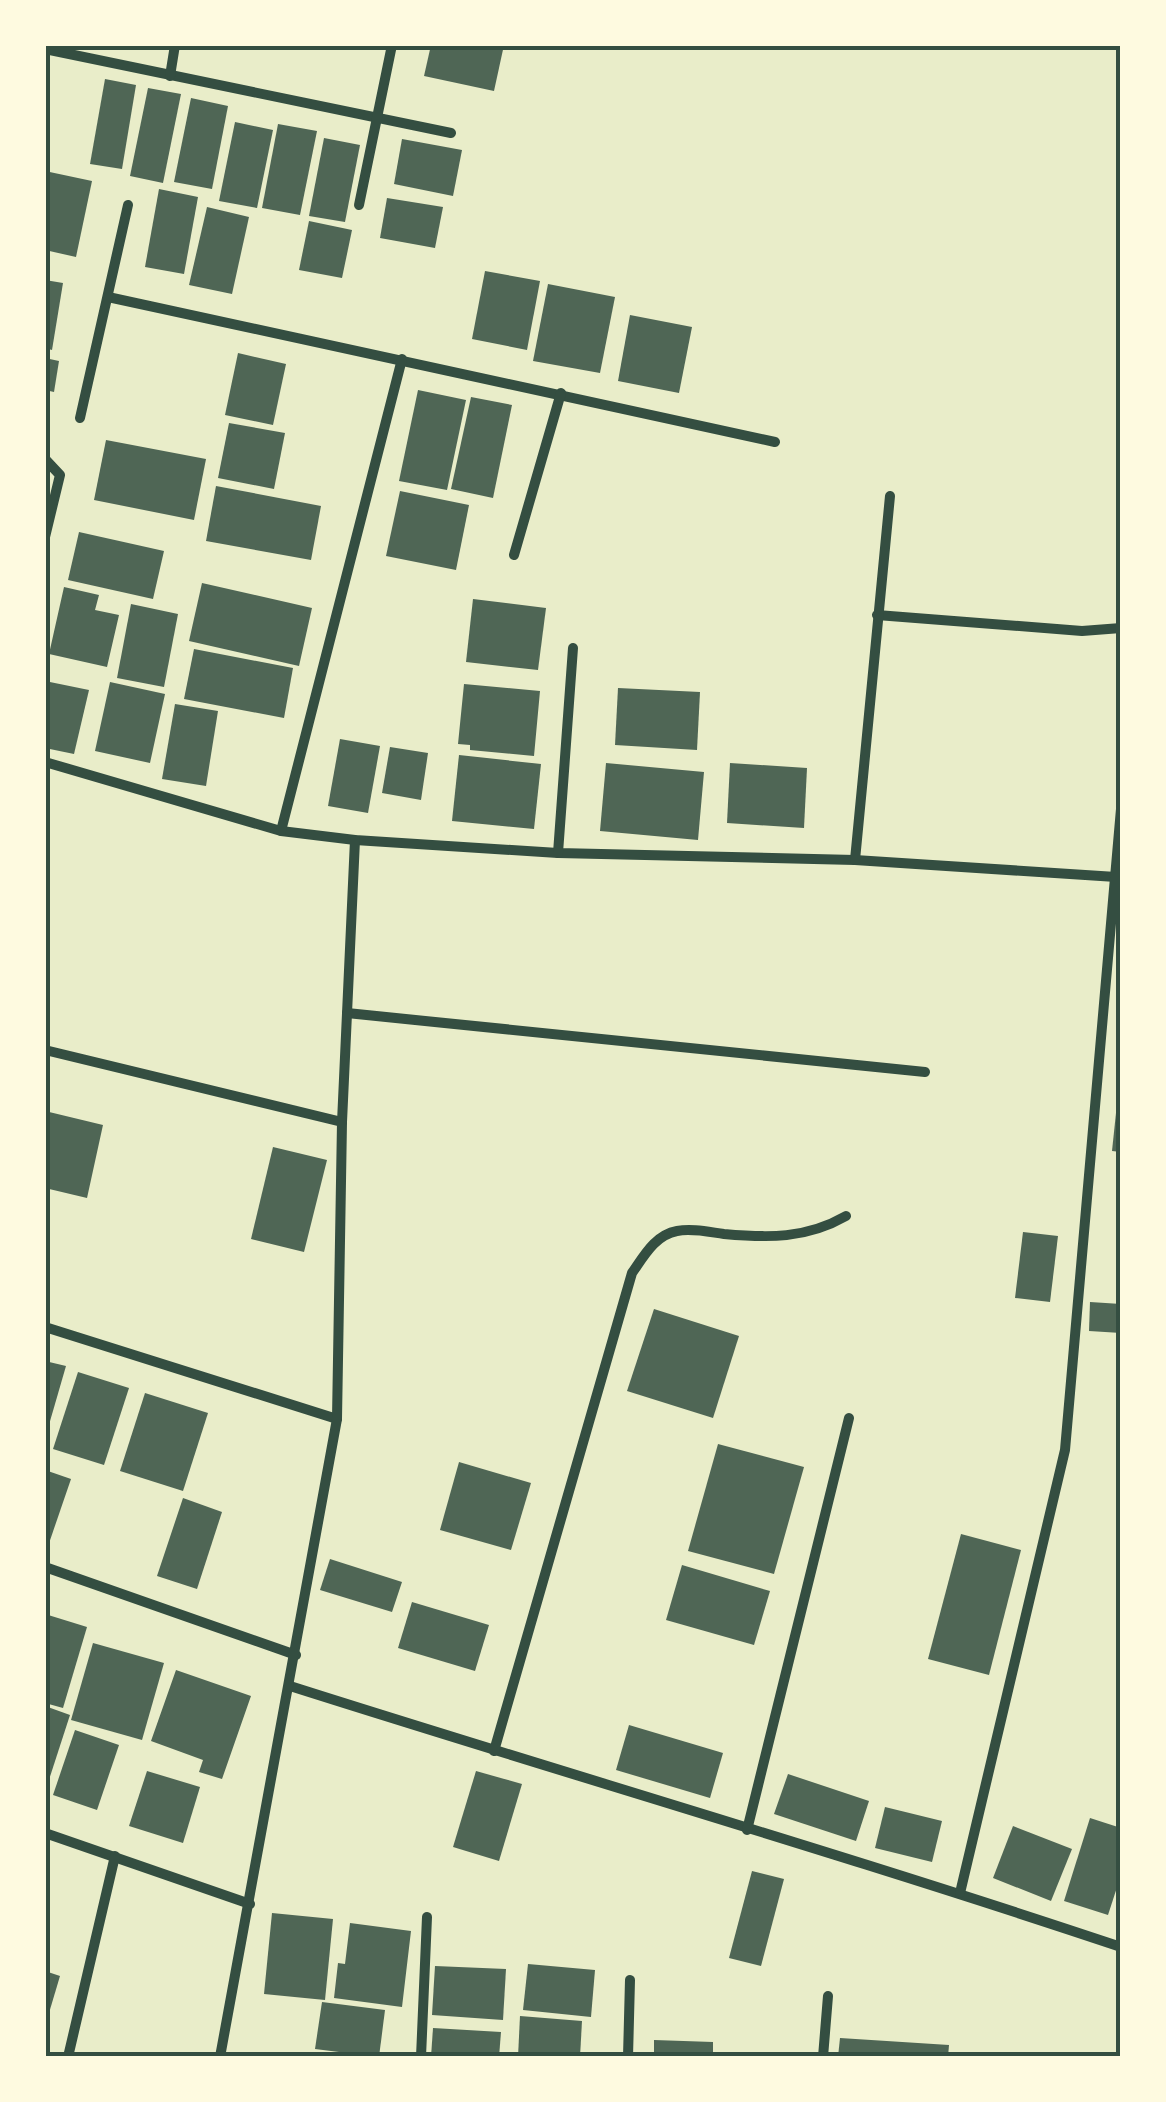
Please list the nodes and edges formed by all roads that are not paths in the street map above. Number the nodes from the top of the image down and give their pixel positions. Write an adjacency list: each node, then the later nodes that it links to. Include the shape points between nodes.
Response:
1 (175, 45): 4 (street)
2 (392, 45): 5 (street)
3 (45, 49): 4 (street)
4 (170, 76): 5 (street)
5 (377, 118): 6 (street); 8 (street)
6 (451, 133)
7 (128, 204): 9 (street)
8 (359, 205)
9 (108, 297): 10 (street); 12 (street)
10 (402, 359): 11 (street); 23 (street)
11 (560, 393): 13 (street); 17 (street)
12 (80, 418)
13 (775, 442)
14 (45, 460): 16 (street, via 60,475)
15 (890, 496): 18 (street)
16 (45, 536)
17 (514, 555)
18 (877, 615): 19 (street, via 1082,631); 26 (street)
19 (1121, 628)
20 (574, 648): 25 (street)
21 (45, 762): 23 (street)
22 (1121, 809): 27 (street)
23 (280, 831): 24 (street)
24 (355, 840): 25 (street); 28 (street)
25 (558, 853): 26 (street)
26 (855, 860): 27 (street)
27 (1116, 877): 43 (street, via 1065,1450)
28 (347, 1013): 30 (street); 31 (street)
29 (45, 1050): 31 (street)
30 (925, 1072)
31 (342, 1122): 35 (street)
32 (846, 1216): 39 (street, via 797,1236 674,1231 652,1244 632,1273)
33 (45, 1327): 35 (street)
34 (849, 1418): 40 (street)
35 (337, 1419): 37 (street)
36 (45, 1567): 37 (street)
37 (296, 1655): 38 (street)
38 (290, 1686): 39 (street); 44 (street)
39 (494, 1751): 40 (street)
40 (746, 1830): 43 (street)
41 (45, 1833): 42 (street)
42 (116, 1856): 44 (street); 49 (street)
43 (960, 1893): 46 (street)
44 (250, 1904): 50 (street)
45 (427, 1916): 51 (street)
46 (1121, 1947)
47 (630, 1980): 52 (street)
48 (828, 1996): 53 (street)
49 (68, 2057)
50 (220, 2057)
51 (422, 2057)
52 (628, 2057)
53 (823, 2057)

